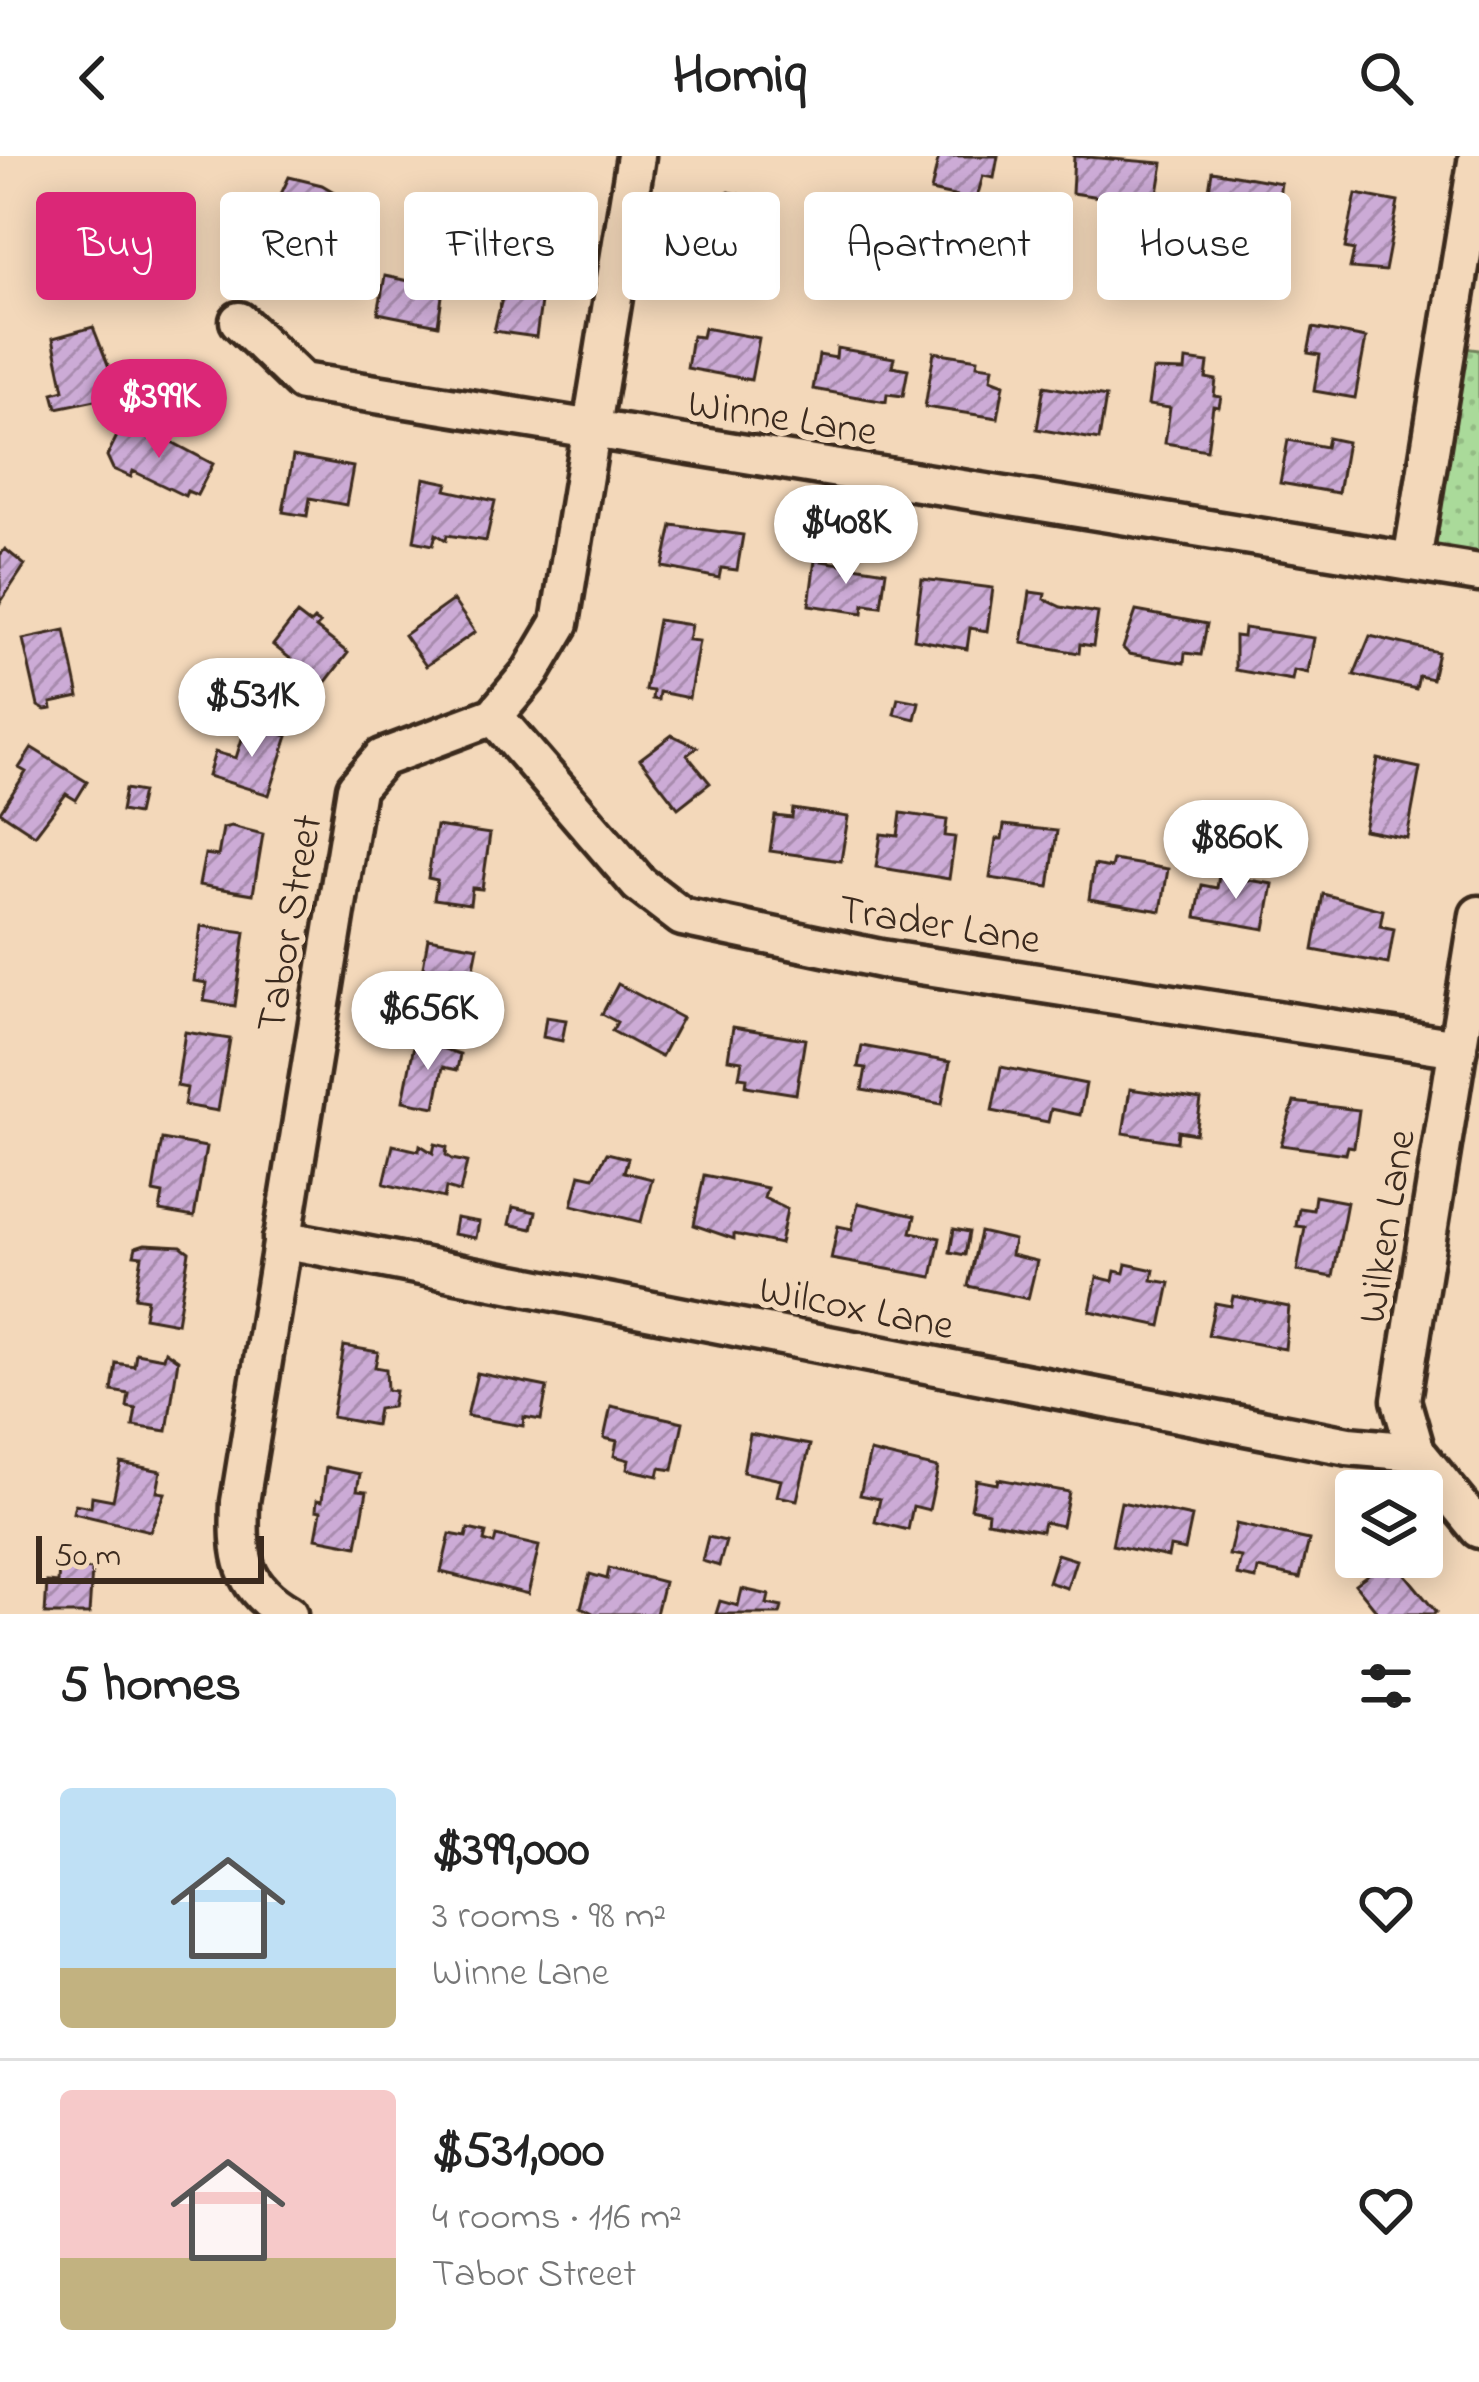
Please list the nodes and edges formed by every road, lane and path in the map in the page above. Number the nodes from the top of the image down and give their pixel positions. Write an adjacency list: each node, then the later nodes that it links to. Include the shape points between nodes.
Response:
1 (636, 156): 4 (street, Tabor Street)
2 (1478, 156): 5 (street)
3 (239, 321): 4 (street, Winne Lane, via 302,382)
4 (592, 430): 5 (street, Winne Lane); 7 (street, Tabor Street, via 560,623)
5 (1412, 561): 6 (street, Winne Lane)
6 (1479, 573)
7 (494, 716): 9 (street, Trader Lane, via 639,884 682,917 881,959); 10 (street, Tabor Street, via 382,758 356,788)
8 (1479, 915): 9 (street, Wilken Lane)
9 (1458, 1048): 11 (street, Wilken Lane, via 1401,1400)
10 (281, 1239): 11 (street, Wilcox Lane, via 1348,1446); 13 (street, Tabor Street, via 238,1546)
11 (1416, 1452): 12 (street, Wilken Lane)
12 (1479, 1529)
13 (272, 1605)

